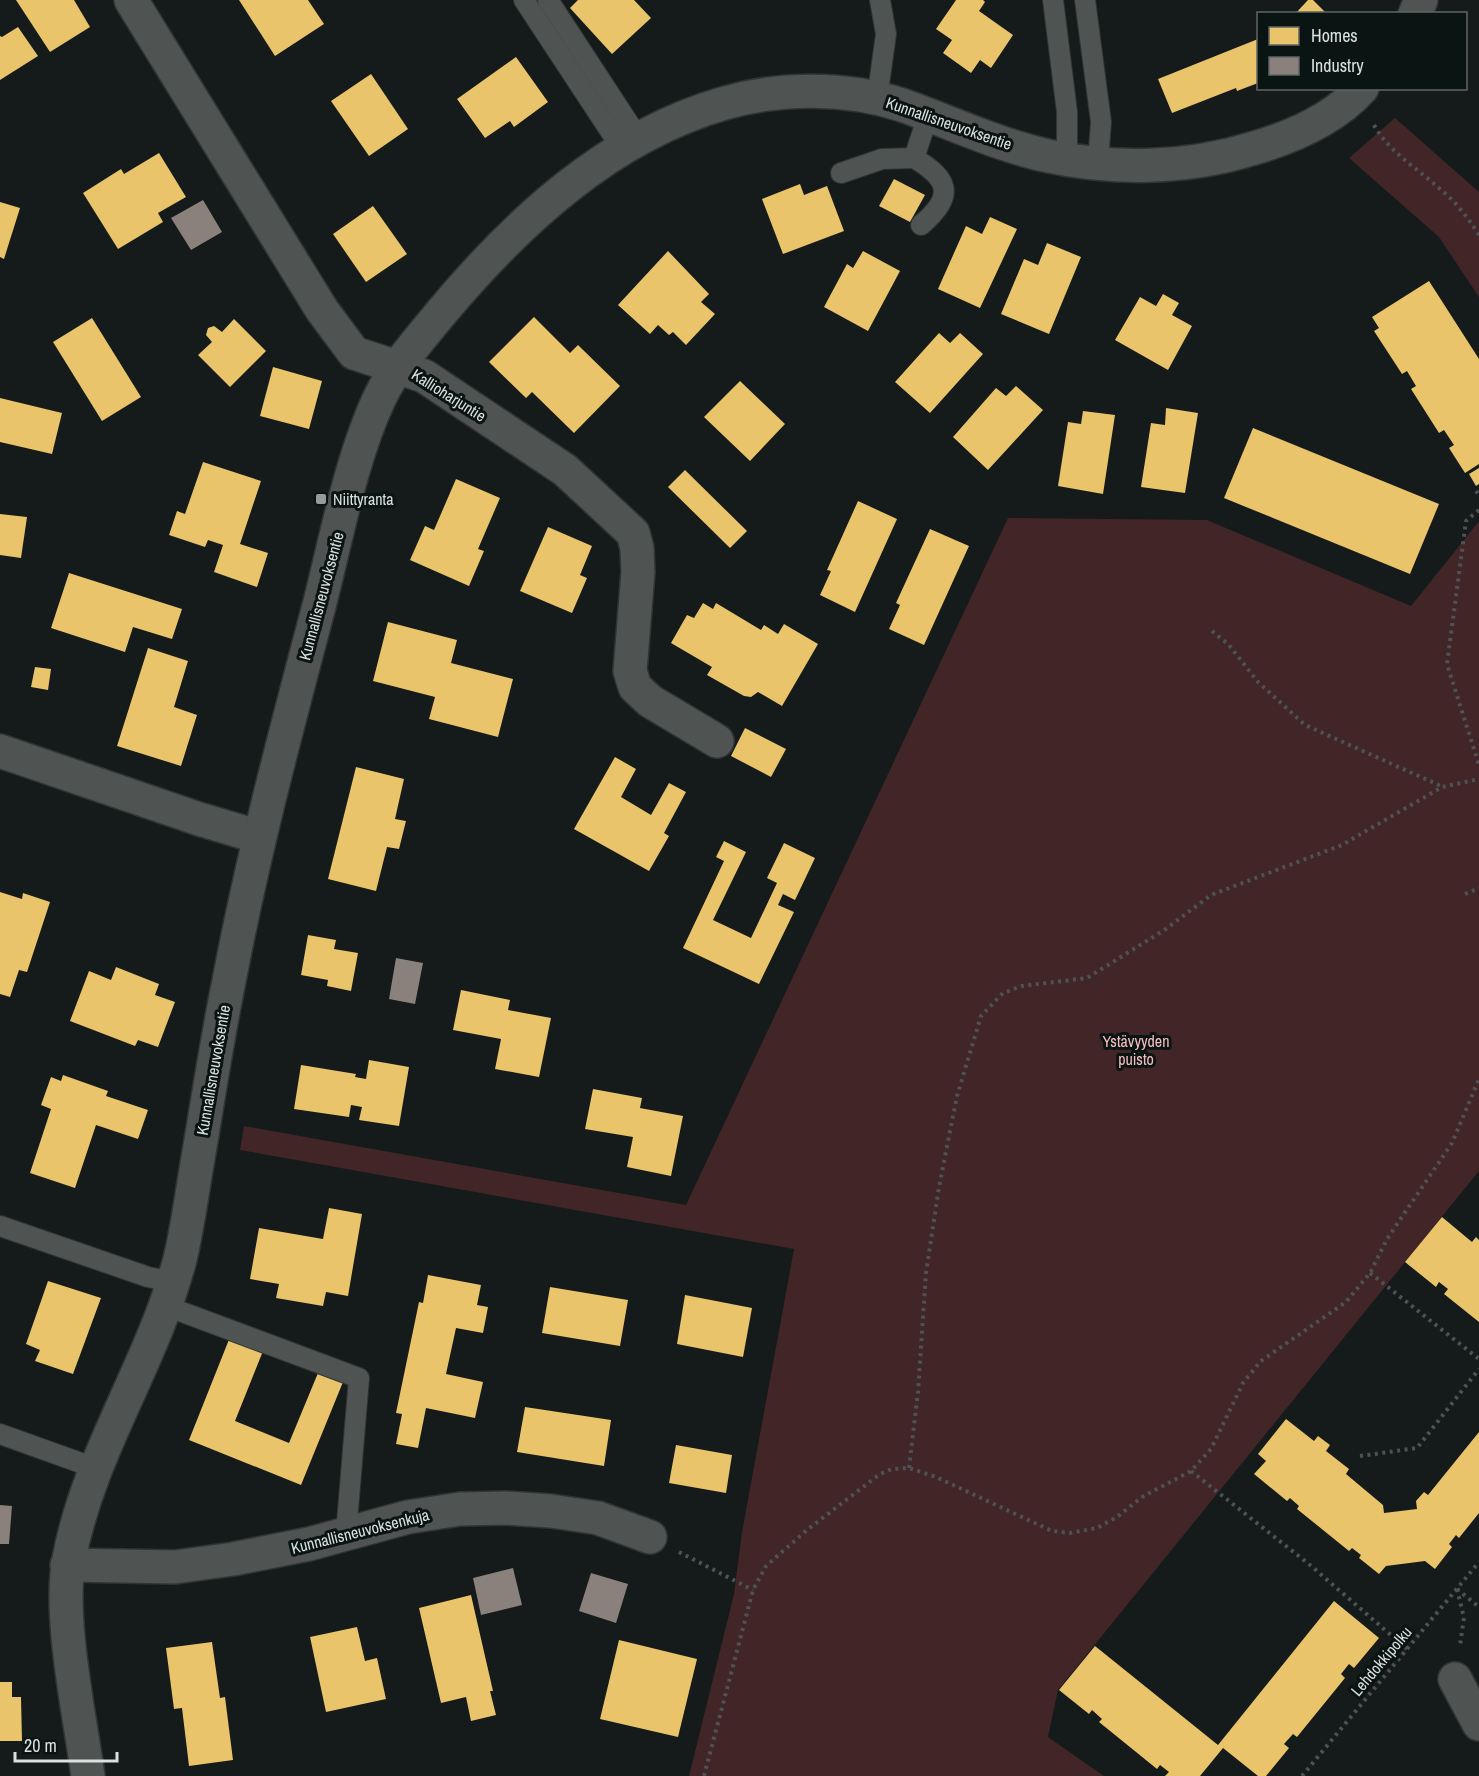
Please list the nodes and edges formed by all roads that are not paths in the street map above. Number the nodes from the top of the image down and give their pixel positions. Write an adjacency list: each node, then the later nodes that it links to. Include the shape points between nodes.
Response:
1 (131, 0): 15 (street, Kallioharjuntie, via 322,310 354,352)
2 (524, 0): 10 (lane)
3 (548, 0): 10 (lane)
4 (880, 0): 7 (lane, via 886,34)
5 (1053, 0): 12 (lane, via 1067,112)
6 (1084, 0): 12 (lane, via 1101,122)
7 (876, 99): 9 (street, Kunnallisneuvoksentie); 10 (street, Kunnallisneuvoksentie, via 829,92 745,98 663,125)
8 (1363, 102): 12 (street, Kunnallisneuvoksentie, via 1270,144 1214,160 1168,165)
9 (928, 116): 11 (lane); 12 (street, Kunnallisneuvoksentie, via 1048,156)
10 (630, 144): 15 (street, Kunnallisneuvoksentie, via 593,167 519,229 459,292)
11 (914, 158): 13 (lane, via 882,159); 14 (lane, via 943,181 945,193)
12 (1083, 160)
13 (841, 173)
14 (921, 225)
15 (399, 366): 16 (street, Kallioharjuntie, via 424,376 564,470 633,533 638,548 630,671 635,687 650,701); 18 (street, Kunnallisneuvoksentie, via 380,397 357,463)
16 (717, 741)
17 (0, 751): 18 (street)
18 (259, 837): 20 (street, Kunnallisneuvoksentie, via 228,982 181,1254)
19 (0, 1226): 20 (lane, via 148,1277)
20 (169, 1294): 22 (street, Kunnallisneuvoksentie); 23 (lane, via 359,1378)
21 (0, 1434): 22 (lane)
22 (95, 1468): 25 (street, Kunnallisneuvoksentie)
23 (346, 1534): 24 (street, Kunnallisneuvoksenkuja, via 408,1517 460,1509 506,1508 598,1518); 25 (street, Kunnallisneuvoksenkuja, via 233,1559 175,1566)
24 (650, 1537)
25 (67, 1565): 28 (street, Kunnallisneuvoksentie, via 70,1649)
26 (1455, 1679): 27 (street)
27 (1479, 1724)
28 (88, 1776)

